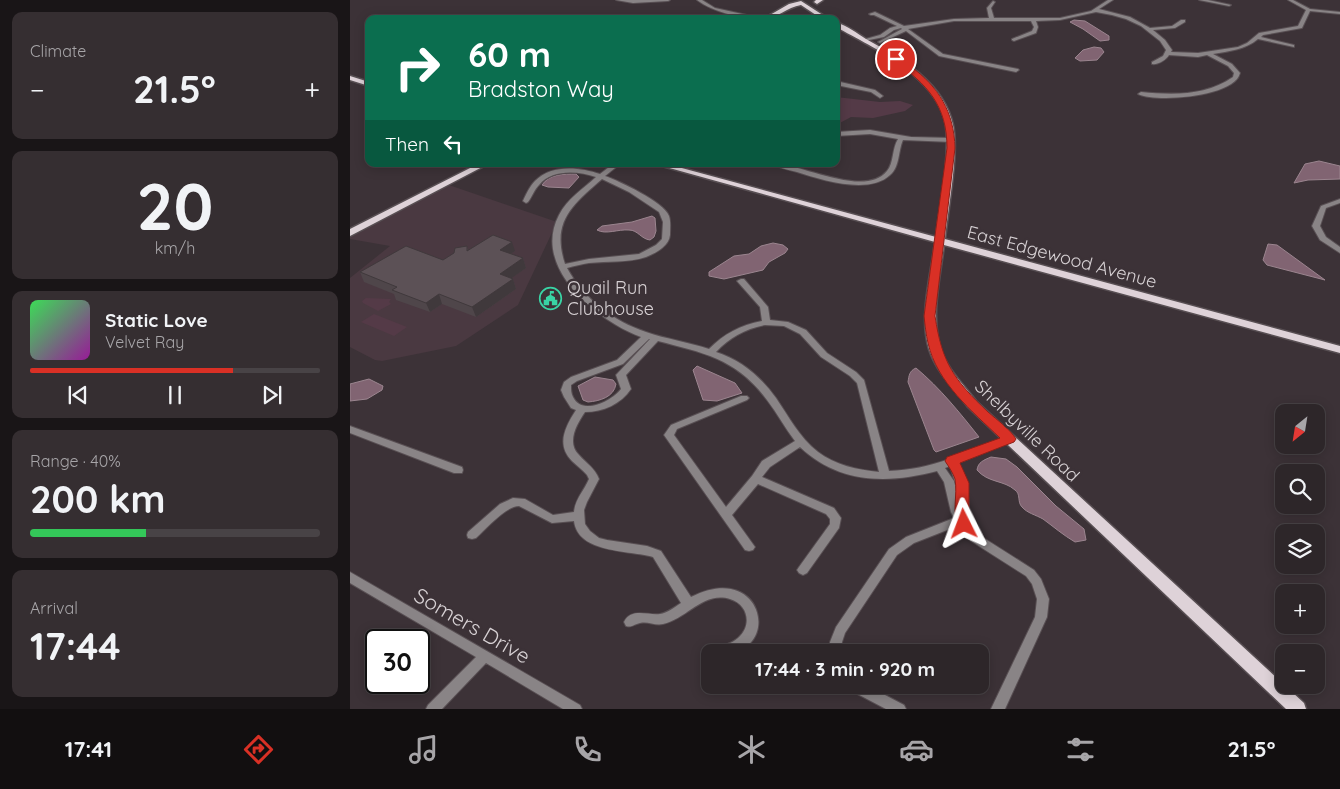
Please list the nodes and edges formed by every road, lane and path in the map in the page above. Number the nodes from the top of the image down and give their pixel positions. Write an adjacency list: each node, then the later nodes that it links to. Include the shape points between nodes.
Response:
1 (618, 0): 2 (street)
2 (668, 0)
3 (699, 0): 16 (street, via 714,8)
4 (1111, 0): 12 (street)
5 (1201, 0): 11 (street)
6 (1292, 1): 7 (street); 13 (street)
7 (1305, 1)
8 (800, 2): 10 (main road); 17 (main road)
9 (993, 2): 19 (street, via 988,8)
10 (816, 3): 18 (main road)
11 (1229, 5)
12 (1096, 10): 20 (street, via 1070,17); 24 (street, via 1131,18)
13 (1309, 10): 14 (street); 25 (street, via 1300,27)
14 (1340, 13)
15 (872, 14): 23 (street)
16 (746, 15)
17 (772, 15)
18 (824, 15)
19 (992, 20): 20 (street); 23 (street, via 945,21)
20 (1033, 20): 26 (street, via 1035,31)
21 (1183, 21): 24 (street, via 1171,27)
22 (840, 26): 27 (main road, Shelbyville Road)
23 (903, 28): 27 (street, via 890,39); 32 (street, via 941,55)
24 (1150, 29): 29 (street, via 1167,45)
25 (1256, 37): 28 (street); 30 (street, via 1244,47)
26 (1014, 40)
27 (867, 42): 40 (main road, Shelbyville Road, via 908,68 933,91 948,117)
28 (1292, 46)
29 (1168, 53): 30 (street); 31 (street)
30 (1207, 53): 36 (street, via 1234,68 1238,73 1236,78 1189,95)
31 (1154, 63)
32 (1016, 70)
33 (351, 79): 34 (main road)
34 (365, 83)
35 (840, 84): 37 (street, via 874,91)
36 (1141, 94)
37 (880, 96)
38 (840, 134): 39 (street, via 870,132)
39 (901, 138): 40 (street); 45 (street, via 890,172 872,182 842,182)
40 (952, 140): 50 (main road, Shelbyville Road)
41 (478, 167): 49 (main road)
42 (604, 167): 46 (street)
43 (611, 167): 46 (street)
44 (670, 167): 50 (main road, East Edgewood Avenue)
45 (786, 167)
46 (595, 175): 47 (street, via 568,172 546,176); 52 (street, via 563,215 556,232 555,246); 52 (street, via 618,182 663,212 667,220 666,239 655,250 640,256)
47 (526, 201)
48 (1340, 201): 51 (street, via 1323,207 1316,226 1323,238)
49 (351, 232)
50 (939, 240): 56 (main road, East Edgewood Avenue); 61 (main road, Shelbyville Road, via 930,318 935,350 956,386)
51 (1340, 251)
52 (562, 267): 55 (street, via 593,305 616,322)
53 (741, 281): 54 (street, via 764,307)
54 (766, 324): 57 (street, via 732,334); 66 (street, via 782,323 798,328 824,355 861,382)
55 (651, 337): 57 (street); 59 (street, via 622,376 626,389 623,395); 59 (street, via 620,362 569,383 566,390 573,405)
56 (1340, 350)
57 (710, 353): 62 (street, via 738,366 757,381)
58 (744, 398): 68 (street, via 674,427 669,433)
59 (582, 409): 69 (street, via 569,431 568,446 571,454 594,479 582,500)
60 (350, 429): 65 (street)
61 (1010, 439): 63 (street); 85 (main road, Shelbyville Road)
62 (800, 443): 66 (street, via 822,461 840,469); 67 (street, via 766,464)
63 (952, 461): 64 (street); 70 (street, via 961,476)
64 (939, 466): 66 (street, via 911,474); 70 (street, via 948,481 956,512)
65 (458, 470)
66 (885, 476)
67 (756, 479): 68 (street); 73 (street, via 830,511 836,518 835,525)
68 (726, 514): 72 (street)
69 (579, 516): 71 (street, via 552,519 521,502 513,502); 75 (street, via 586,533 601,543 657,554)
70 (962, 519): 78 (street, via 910,540 890,554 840,631); 84 (street, via 976,538 1030,573 1043,599 1041,617)
71 (472, 535)
72 (750, 547)
73 (803, 570)
74 (350, 578): 79 (street, Somers Drive)
75 (689, 605): 76 (street, via 662,619 639,617); 77 (street, via 722,593 744,600 751,607 753,624 750,634)
76 (630, 622)
77 (739, 644)
78 (836, 644)
79 (485, 656): 81 (street); 82 (street, Somers Drive)
80 (870, 694): 83 (street)
81 (433, 709)
82 (575, 709)
83 (899, 709)
84 (998, 709)
85 (1298, 709)

